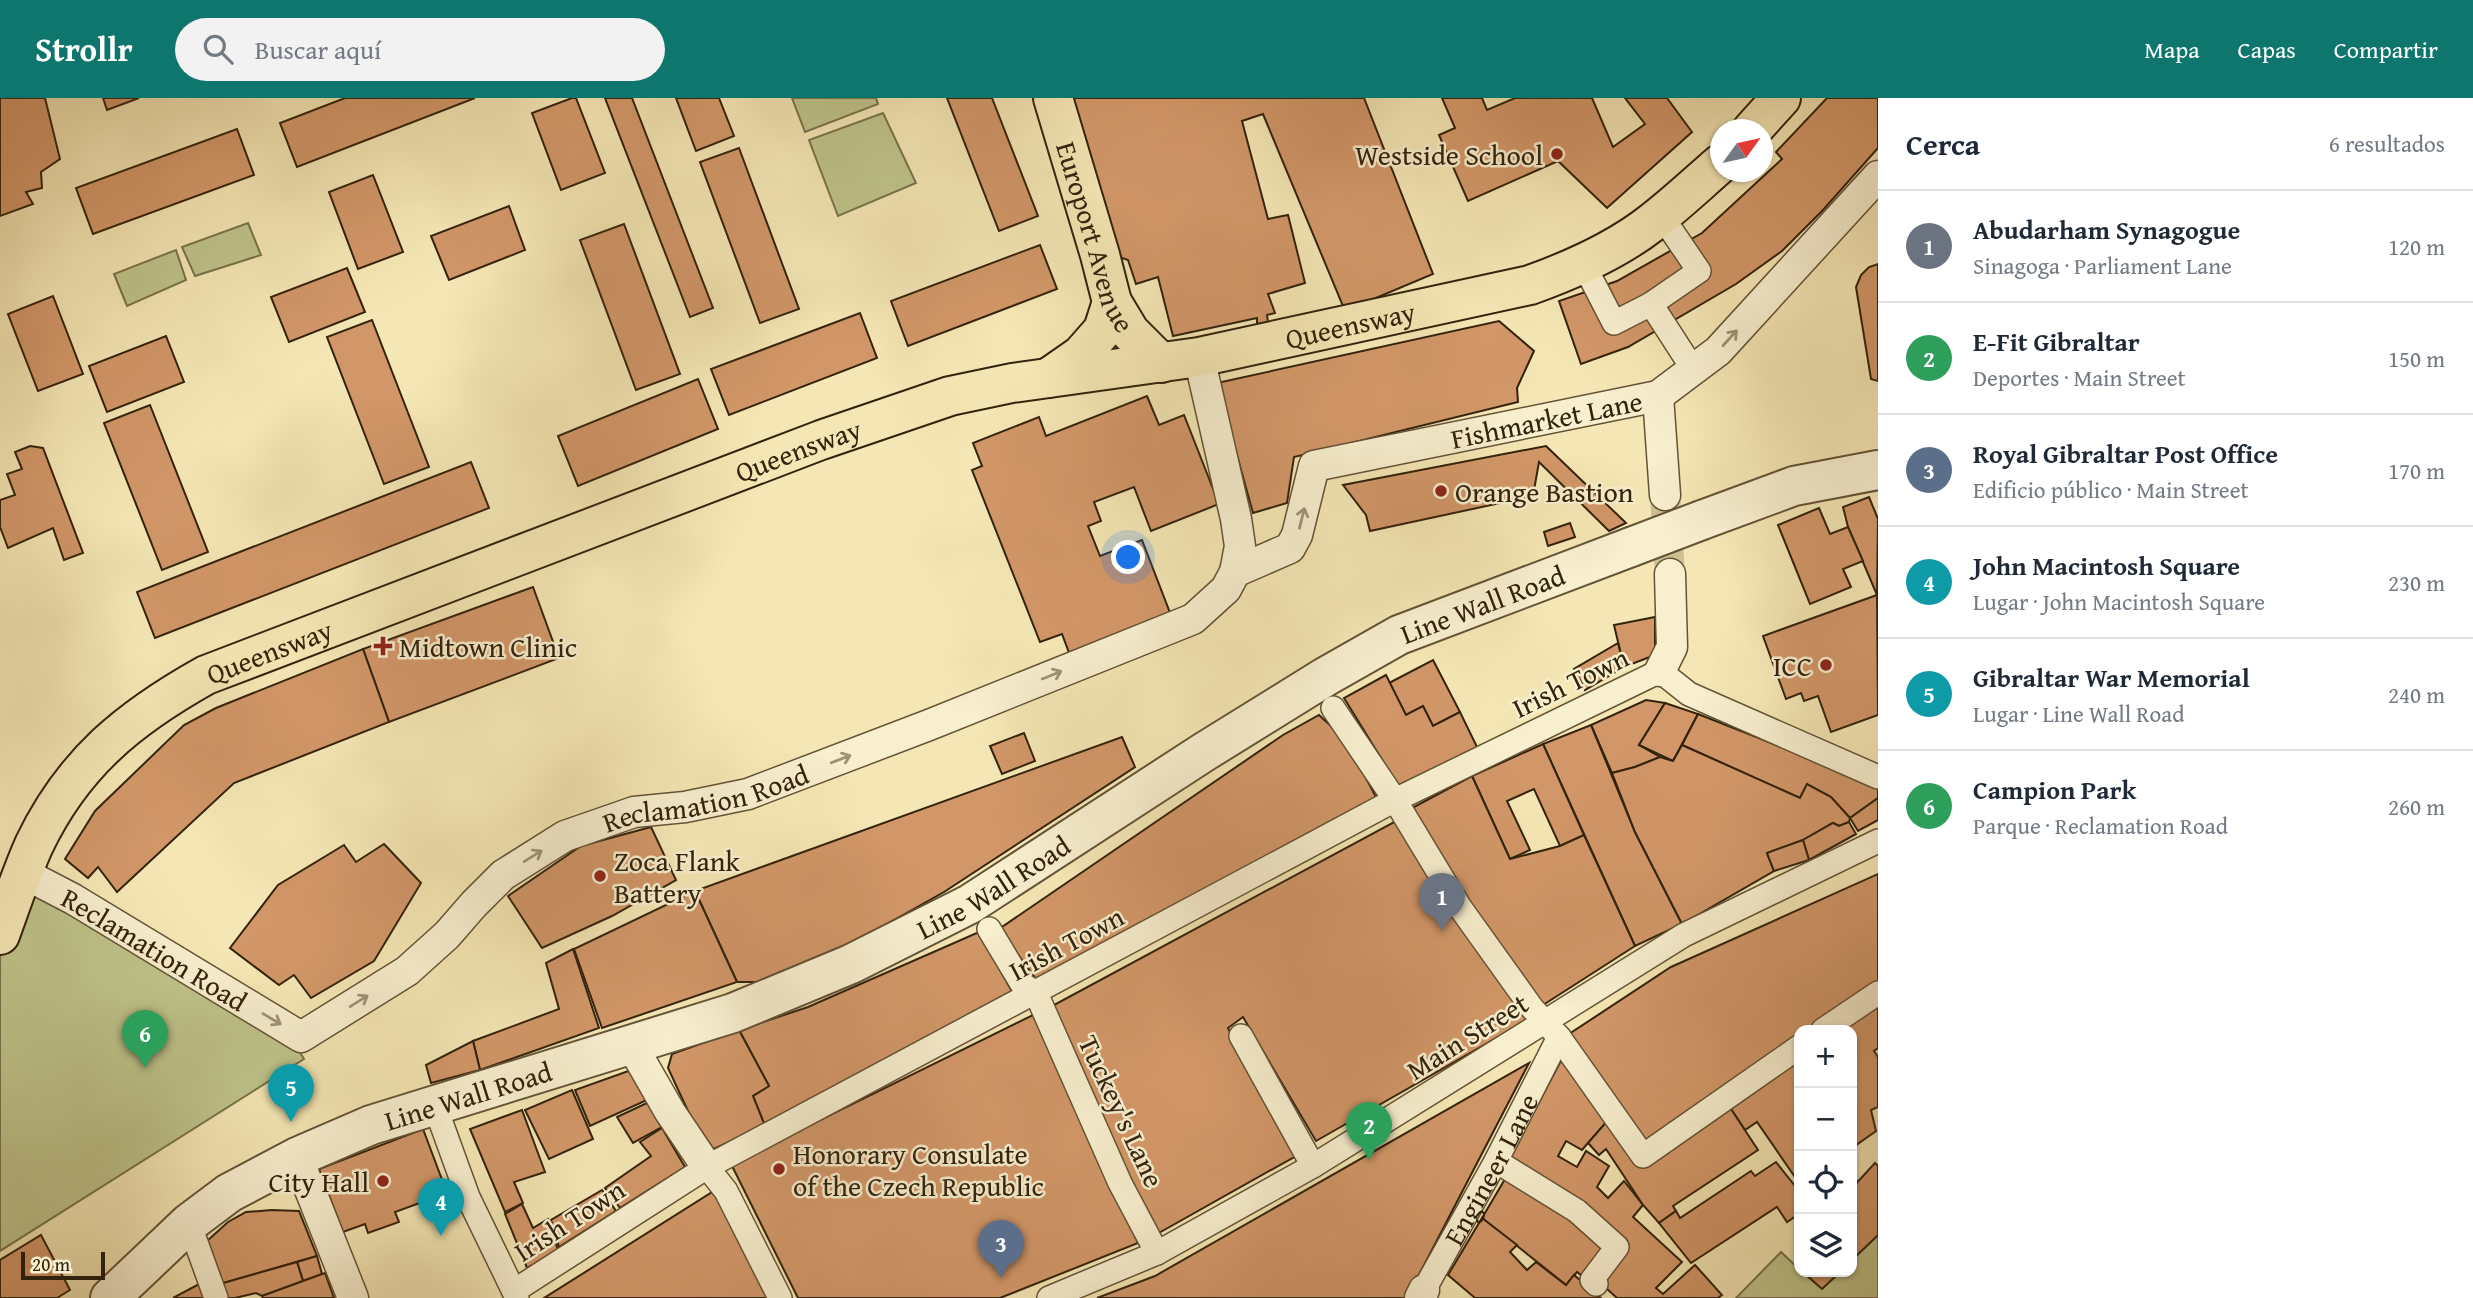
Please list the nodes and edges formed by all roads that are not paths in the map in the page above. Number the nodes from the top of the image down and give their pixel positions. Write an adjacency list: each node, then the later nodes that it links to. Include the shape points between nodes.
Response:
1 (1053, 98): 8 (main road, Europort Avenue)
2 (1781, 98): 3 (main road)
3 (1762, 119)
4 (1710, 173): 6 (main road, Queensway)
5 (1878, 176): 12 (street, Fishmarket Lane, one-way to 5, via 1718,351)
6 (1661, 215): 7 (main road, Queensway, via 1618,246); 9 (street, via 1699,271)
7 (1583, 263): 9 (street, via 1614,323); 10 (main road, Queensway, via 1530,285)
8 (1112, 302): 11 (main road, Europort Avenue, via 1130,332); 13 (main road, via 1102,330 1081,355)
9 (1651, 304): 12 (street)
10 (1199, 357): 11 (main road, Queensway); 17 (street, via 1236,519 1240,547)
11 (1161, 363): 13 (main road, Queensway)
12 (1693, 369): 14 (street, Fishmarket Lane)
13 (1045, 379): 24 (main road, Queensway, via 950,396 852,428 206,675 159,701 85,764 50,816)
14 (1658, 396): 16 (street); 17 (street, Fishmarket Lane, one-way to 14, via 1290,548 1314,466)
15 (1878, 470): 32 (street, Line Wall Road, bridge, via 1794,486 1399,635 1204,752 970,904 851,964 733,1013)
16 (1665, 495)
17 (1235, 572): 24 (street, Reclamation Road, one-way to 17, via 302,1037 407,971 503,875 565,836 634,812 748,794 929,725 1193,619 1226,589)
18 (1670, 573): 19 (street, via 1672,646)
19 (1660, 671): 21 (street, via 1689,694); 22 (street, Irish Town)
20 (1334, 708): 22 (street)
21 (1878, 777)
22 (1395, 800): 27 (street, Irish Town); 30 (street, via 1459,906)
23 (1878, 841): 30 (street, Main Street, via 1684,935)
24 (23, 873): 26 (main road, Queensway)
25 (989, 929): 27 (street, Tuckey's Lane, via 1022,984)
26 (0, 935)
27 (1036, 993): 38 (street, Irish Town); 40 (street, Tuckey's Lane)
28 (1878, 993): 29 (street)
29 (1830, 1025)
30 (1553, 1030): 33 (street, via 1643,1156); 36 (street, Engineer Lane); 37 (street, Main Street)
31 (1241, 1036): 37 (street)
32 (632, 1044): 34 (street, Line Wall Road); 38 (street)
33 (1794, 1050)
34 (435, 1106): 35 (street, Line Wall Road, via 371,1125); 42 (street, via 468,1197)
35 (297, 1157): 39 (street, Line Wall Road, via 229,1193); 46 (street)
36 (1496, 1161): 41 (street, via 1577,1211 1617,1247 1592,1280); 43 (street, Engineer Lane)
37 (1313, 1166): 40 (street, Main Street)
38 (707, 1167): 42 (street, Irish Town); 47 (street, via 726,1191)
39 (189, 1223): 44 (street, Line Wall Road); 45 (street)
40 (1157, 1253): 48 (street, Main Street)
41 (1595, 1284)
42 (516, 1294)
43 (1422, 1294)
44 (110, 1298)
45 (216, 1298)
46 (353, 1298)
47 (780, 1298)
48 (1049, 1298)

